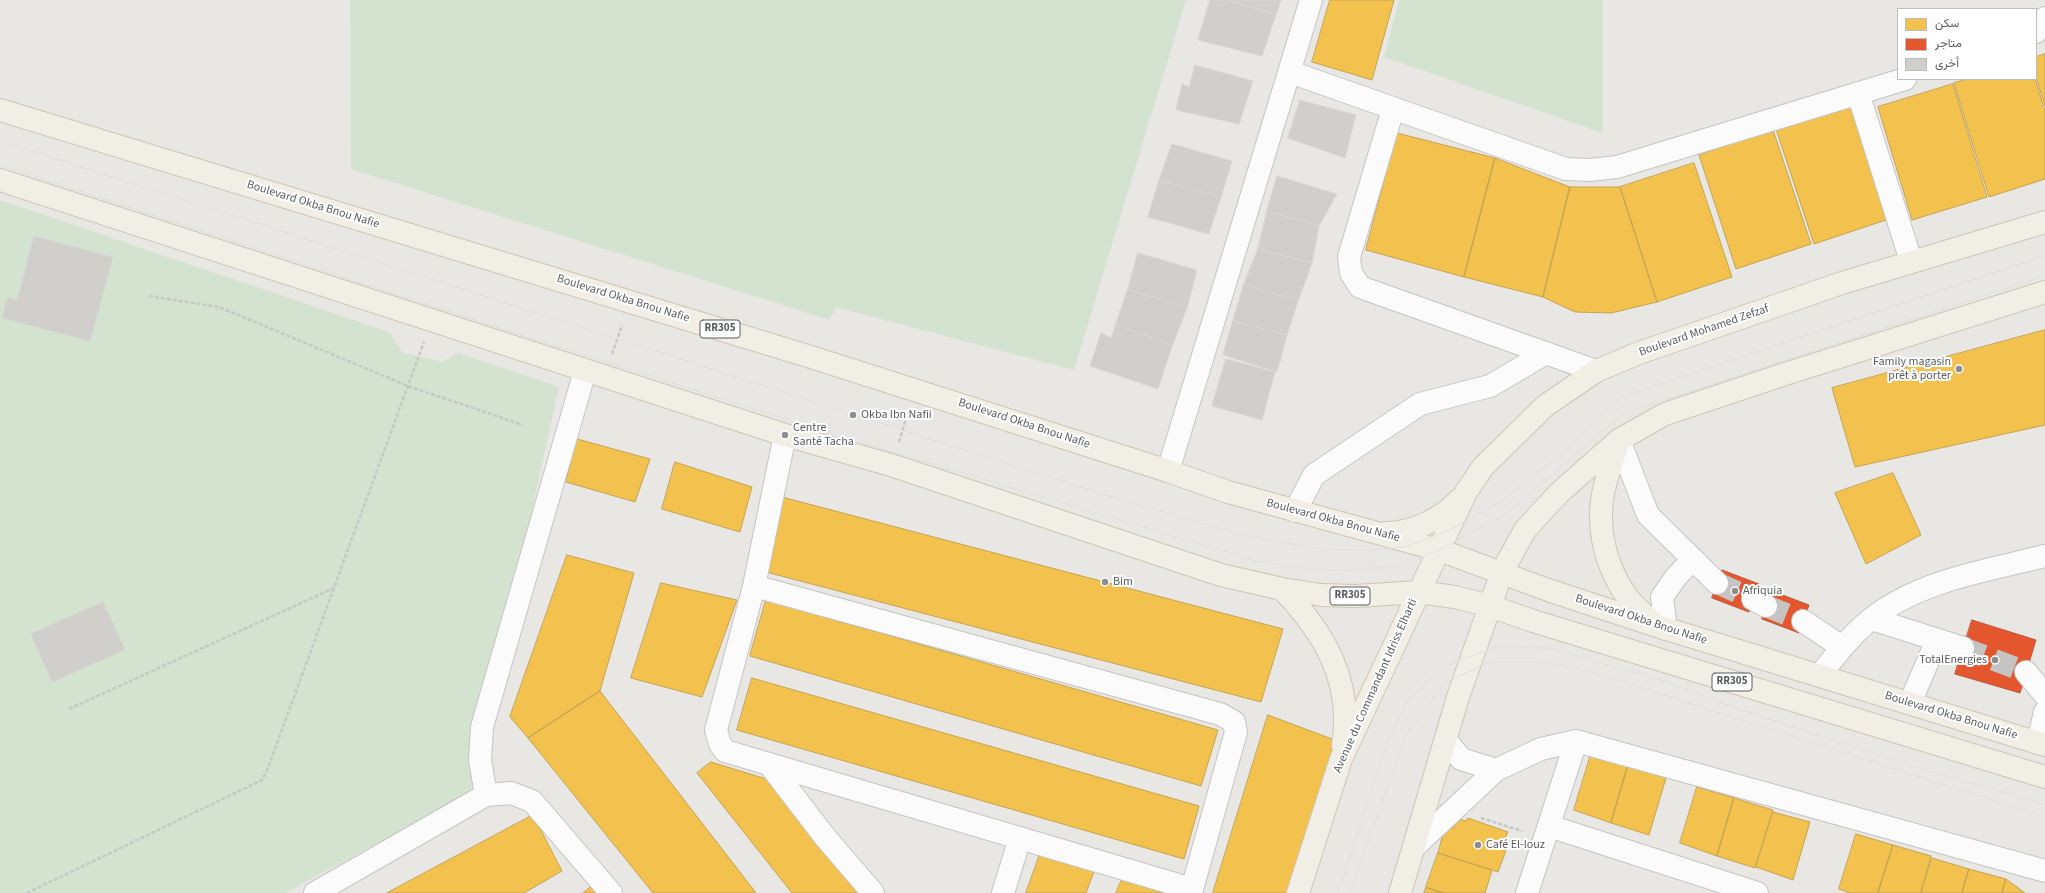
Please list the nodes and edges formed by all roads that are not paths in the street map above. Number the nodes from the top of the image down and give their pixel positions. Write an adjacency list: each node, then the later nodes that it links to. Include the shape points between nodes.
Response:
1 (1311, 0): 4 (street)
2 (2045, 18): 3 (street)
3 (2037, 30)
4 (1290, 72): 7 (street); 18 (street)
5 (1902, 80): 6 (street)
6 (1858, 93): 7 (street, via 1618,167 1590,170 1566,168); 11 (street)
7 (1393, 109): 13 (street, via 1349,256 1352,273 1360,287)
8 (0, 110): 18 (main road, Boulevard Okba Bnou Nafie / RR305, via 631,301)
9 (0, 180): 15 (main road, RR305)
10 (2045, 222): 11 (main road, Boulevard Mohamed Zefzaf)
11 (1911, 261): 14 (main road, Boulevard Mohamed Zefzaf, via 1639,353)
12 (2045, 292): 17 (main road, via 1665,414)
13 (1546, 353): 14 (street); 20 (street, via 1490,386 1420,404 1314,475)
14 (1596, 371): 19 (main road, Boulevard Mohamed Zefzaf, via 1545,406 1483,466)
15 (594, 374): 16 (main road, RR305); 49 (street, via 482,727 480,760)
16 (784, 435): 27 (street); 28 (main road, RR305, via 891,465 1221,575)
17 (1619, 440): 24 (street, via 1648,515); 25 (main road, via 1559,493 1525,530); 33 (main road, via 1607,478 1601,510 1604,543 1612,574 1628,598)
18 (1168, 471): 20 (main road, Boulevard Okba Bnou Nafie / RR305, via 1228,492)
19 (1466, 492): 21 (main road, via 1440,516 1425,524 1396,532); 22 (main road, Boulevard Mohamed Zefzaf)
20 (1295, 511): 21 (main road, Boulevard Okba Bnou Nafie / RR305)
21 (1373, 533): 22 (main road, Boulevard Okba Bnou Nafie / RR305)
22 (1439, 550): 25 (main road, Boulevard Okba Bnou Nafie / RR305); 29 (main road, Avenue du Commandant Idriss Elharti)
23 (2045, 556): 31 (street, via 1927,587 1898,601)
24 (1693, 559): 26 (street); 33 (street, via 1662,597)
25 (1502, 572): 30 (main road); 33 (main road, Boulevard Okba Bnou Nafie / RR305)
26 (1717, 583)
27 (754, 586): 46 (street, via 716,730 725,751); 54 (street, via 1220,714 1234,722 1236,732)
28 (1282, 590): 29 (main road, RR305, via 1356,596); 45 (main road, via 1305,612 1323,638 1336,668 1343,699 1346,731)
29 (1418, 592): 30 (main road, RR305); 45 (main road, Avenue du Commandant Idriss Elharti)
30 (1490, 606): 42 (main road, via 1458,697); 48 (main road, RR305, via 1541,624)
31 (1872, 619): 34 (street); 35 (street)
32 (1803, 621): 35 (street)
33 (1661, 628): 38 (main road, Boulevard Okba Bnou Nafie / RR305)
34 (1937, 640): 36 (street); 40 (street)
35 (1842, 647): 38 (street)
36 (1963, 648)
37 (2026, 672): 39 (street)
38 (1820, 675): 40 (main road, Boulevard Okba Bnou Nafie / RR305)
39 (2045, 695)
40 (1910, 703): 44 (main road, Boulevard Okba Bnou Nafie / RR305)
41 (2045, 712): 44 (street)
42 (1446, 740): 47 (street, via 1461,759); 52 (main road)
43 (1576, 741): 47 (street, via 1541,749); 50 (street); 53 (street)
44 (2041, 744)
45 (1341, 759): 59 (main road, Avenue du Commandant Idriss Elharti)
46 (769, 764): 51 (street); 57 (street, via 825,837)
47 (1496, 770): 52 (street)
48 (2045, 777)
49 (486, 795): 55 (street); 56 (street, via 511,793 532,801)
50 (1546, 832): 61 (street); 62 (street)
51 (1020, 838): 54 (street); 58 (street)
52 (1414, 847): 60 (main road)
53 (2045, 871)
54 (1191, 891)
55 (315, 893)
56 (611, 893)
57 (873, 893)
58 (1003, 893)
59 (1298, 893)
60 (1400, 893)
61 (1527, 893)
62 (1756, 893)

